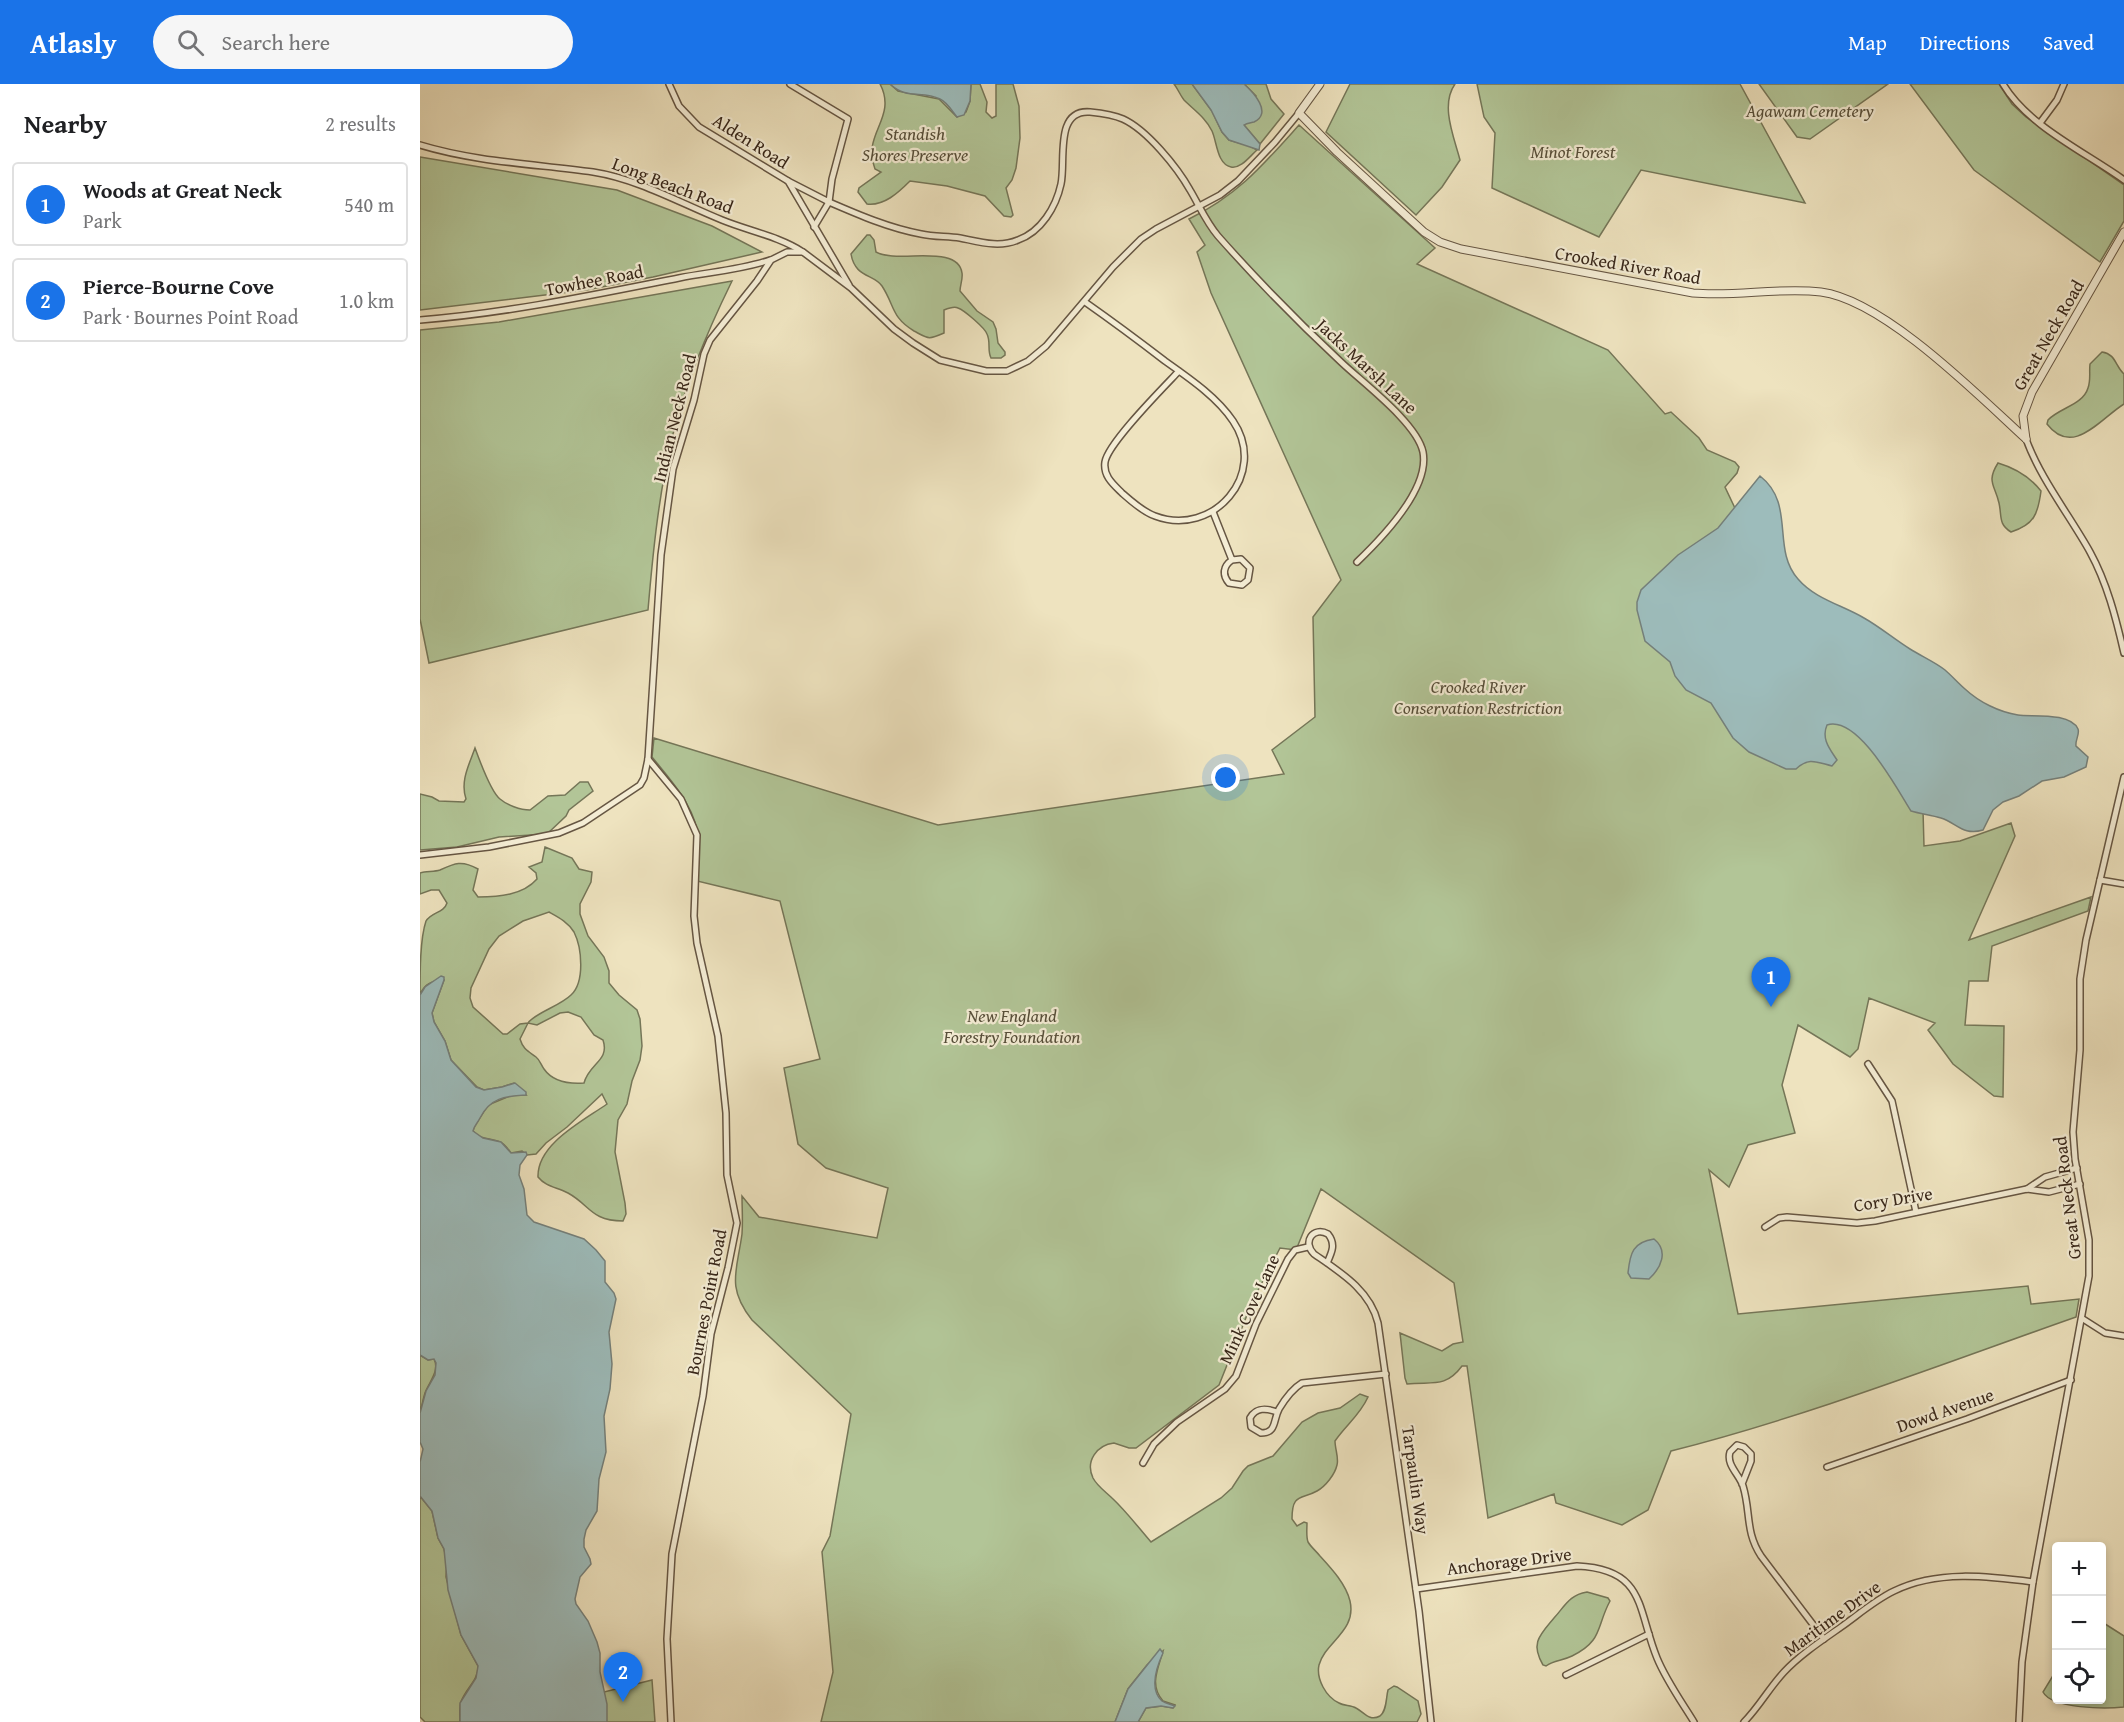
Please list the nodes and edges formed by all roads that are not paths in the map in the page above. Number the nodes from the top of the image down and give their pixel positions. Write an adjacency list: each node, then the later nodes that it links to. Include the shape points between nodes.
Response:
1 (669, 84): 10 (street, Alden Road, via 677,102 699,127)
2 (790, 84): 11 (street, via 848,119)
3 (1320, 84): 6 (street)
4 (2003, 84): 7 (street)
5 (2064, 84): 7 (street)
6 (1299, 113): 12 (street, via 1238,181); 21 (street, Crooked River Road, via 1415,224 1440,242 1693,294 1797,291 1834,295 1902,332)
7 (2040, 123): 9 (street)
8 (420, 145): 15 (street, Long Beach Road, via 615,177)
9 (2124, 180)
10 (788, 181): 11 (street); 13 (street, Alden Road)
11 (829, 202): 12 (street, Jacks Marsh Lane, via 924,235 993,244 1018,241 1041,224 1056,201 1067,124 1073,116 1085,112 1125,120 1142,133 1171,163); 13 (street)
12 (1198, 206): 18 (street, via 1141,239); 24 (street, Jacks Marsh Lane, via 1217,235 1268,291 1419,440 1424,464 1419,483 1385,532)
13 (814, 227): 17 (street, Alden Road)
14 (2124, 232): 21 (street, Great Neck Road, via 2029,397 2023,420)
15 (803, 252): 16 (street, via 787,252); 17 (street)
16 (771, 260): 19 (street, Towhee Road, via 560,303); 26 (street, Indian Neck Road, via 710,340 674,469 661,555)
17 (852, 289): 18 (street, via 894,329 940,360 1001,372 1034,357)
18 (1085, 302): 20 (street)
19 (420, 320)
20 (1179, 370): 22 (street, via 1229,415 1242,440 1244,456 1238,483 1230,497); 22 (street, via 1113,446 1105,469 1116,488 1153,516 1179,520)
21 (2026, 439): 25 (street, Great Neck Road, via 2097,566)
22 (1213, 512): 23 (street)
23 (1232, 560): 23 (street, via 1225,566 1224,575 1229,583 1242,585 1248,580 1250,568 1241,559)
24 (1357, 562)
25 (2124, 653)
26 (648, 759): 28 (street, Indian Neck Road, via 638,788 570,830 489,847); 52 (street, Bournes Point Road, via 681,800 697,836 694,916 718,1036 728,1174 736,1223 711,1334 672,1554 667,1639)
27 (2124, 777): 29 (street, Great Neck Road)
28 (420, 855)
29 (2100, 880): 30 (street); 32 (street, Great Neck Road, via 2081,972 2080,1050 2073,1125)
30 (2124, 884)
31 (1868, 1064): 35 (street, via 1892,1101)
32 (2077, 1168): 33 (street, Great Neck Road); 34 (street, Cory Drive, via 2045,1177)
33 (2080, 1184): 34 (street, Cory Drive, via 2049,1192); 39 (street, Great Neck Road, via 2090,1258)
34 (2027, 1189): 35 (street, Cory Drive)
35 (1916, 1212): 36 (street, Cory Drive, via 1857,1223 1787,1217)
36 (1765, 1227)
37 (1308, 1247): 38 (street, Tarpaulin Way); 38 (street, via 1313,1234 1329,1233 1333,1247); 44 (street, Mink Cove Lane, via 1291,1255 1256,1324 1236,1376 1225,1389 1177,1422 1154,1444)
38 (1327, 1263): 41 (street, Tarpaulin Way, via 1359,1288 1372,1305 1380,1329)
39 (2083, 1318): 40 (street, via 2105,1333); 42 (street, Great Neck Road)
40 (2124, 1336)
41 (1386, 1374): 43 (street, via 1302,1383 1284,1402 1270,1431 1260,1433 1251,1427 1250,1418 1255,1411); 48 (street, Tarpaulin Way)
42 (2071, 1380): 45 (street, Dowd Avenue); 47 (street, Great Neck Road)
43 (1276, 1413)
44 (1143, 1463)
45 (1827, 1467)
46 (1742, 1484): 46 (street, via 1728,1459 1732,1448 1739,1445 1748,1449 1751,1456); 50 (street, via 1755,1545)
47 (2033, 1582): 50 (street, Maritime Drive, via 1966,1576 1910,1585 1883,1597); 56 (street, Great Neck Road)
48 (1416, 1589): 49 (street, Anchorage Drive, via 1577,1566 1594,1567 1615,1574 1634,1592 1643,1608); 53 (street, Tarpaulin Way)
49 (1649, 1634): 51 (street); 54 (street, Anchorage Drive, via 1661,1667)
50 (1824, 1639): 55 (street, Maritime Drive, via 1782,1674)
51 (1566, 1675)
52 (671, 1722)
53 (1431, 1722)
54 (1694, 1722)
55 (1744, 1722)
56 (2019, 1722)

